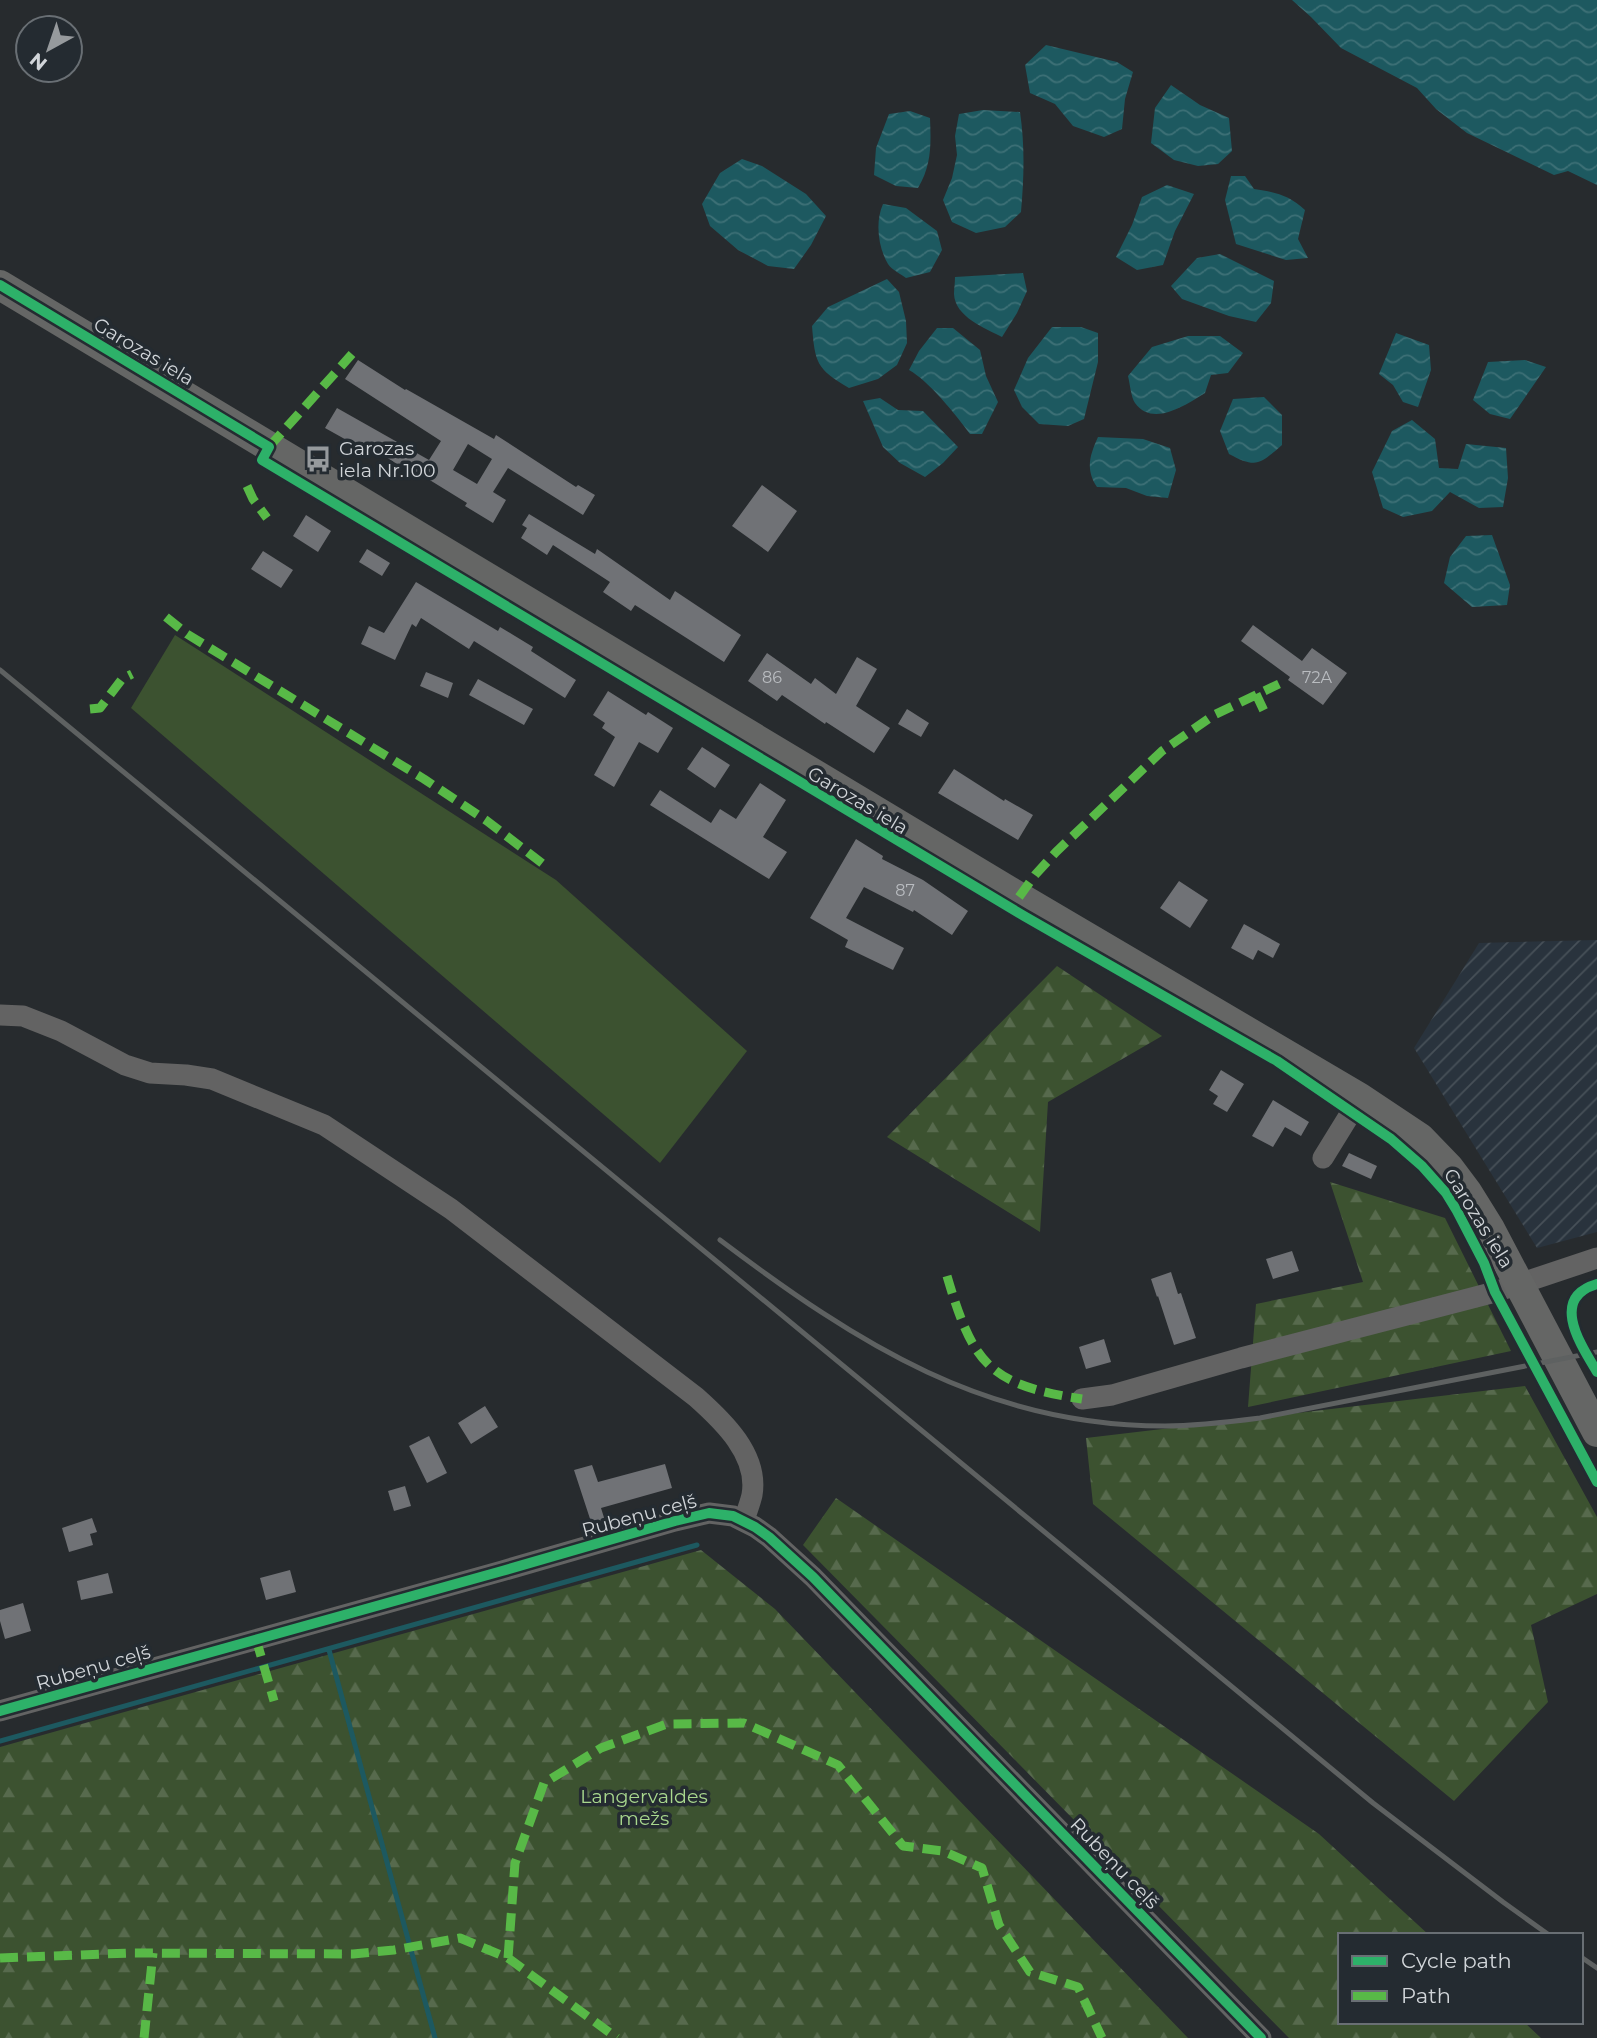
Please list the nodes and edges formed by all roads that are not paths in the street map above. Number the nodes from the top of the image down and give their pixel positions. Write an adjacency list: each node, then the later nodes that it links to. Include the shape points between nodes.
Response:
1 (0, 285): 3 (main road, Garozas iela)
2 (0, 1015): 9 (street, via 23,1016 150,1073 212,1079 324,1125 451,1209 723,1421 743,1450 751,1472 752,1493)
3 (1360, 1098): 4 (street); 6 (main road, Garozas iela, via 1420,1138 1449,1168)
4 (1323, 1158)
5 (1597, 1258): 6 (street)
6 (1520, 1285): 7 (street, via 1112,1395); 8 (main road, Garozas iela)
7 (1082, 1399)
8 (1597, 1432)
9 (744, 1521): 10 (street, Rubeņu ceļš, via 709,1513 676,1521); 11 (street, Rubeņu ceļš, via 813,1577)
10 (0, 1711)
11 (1261, 2038)

